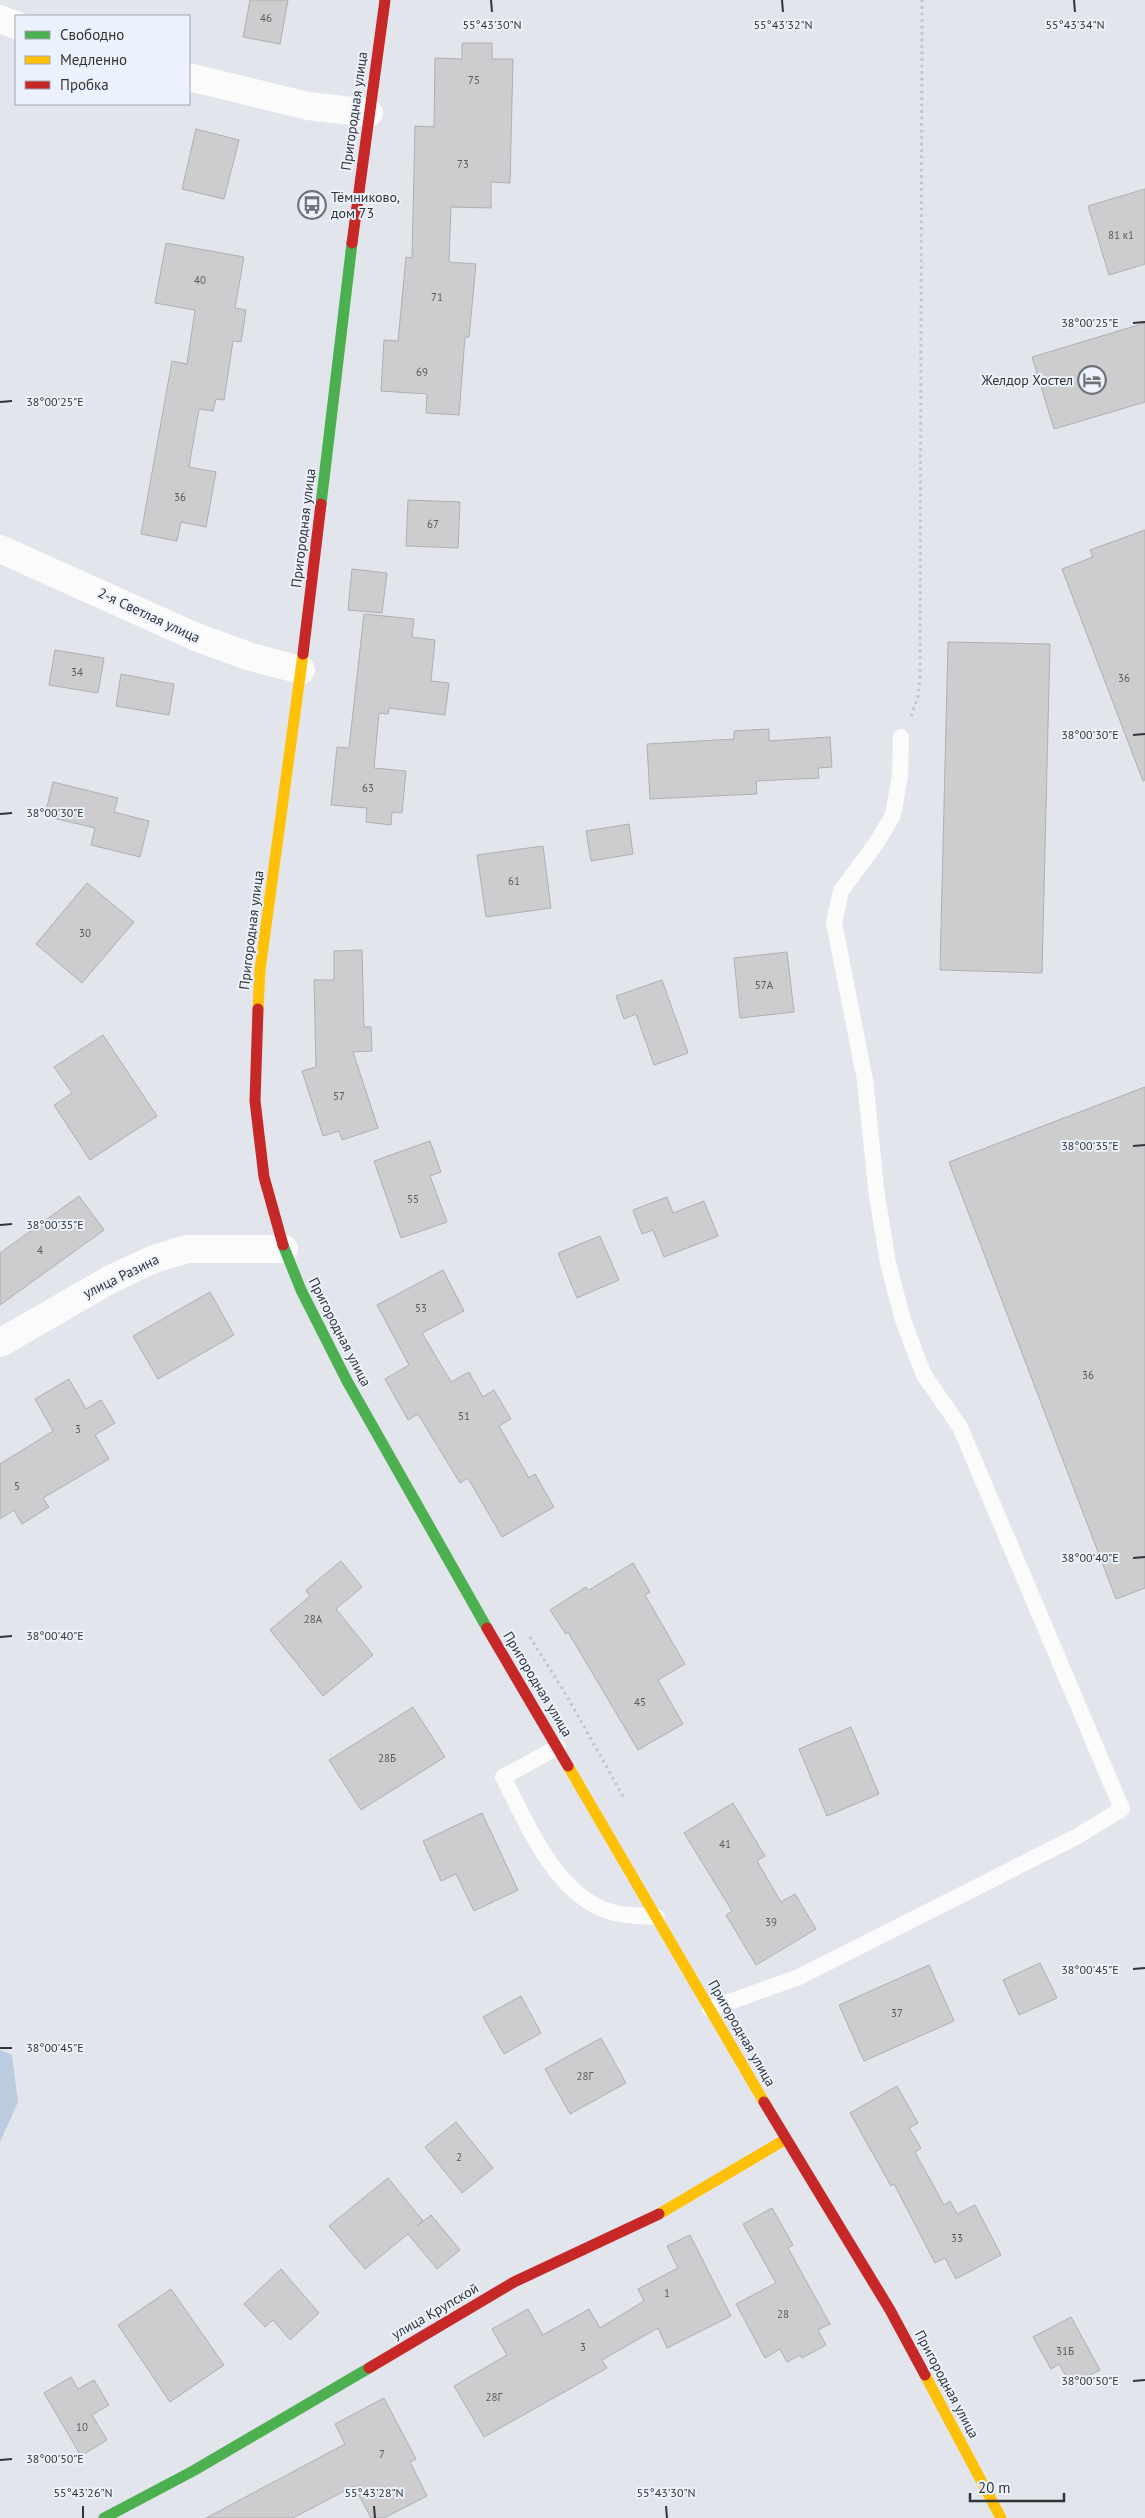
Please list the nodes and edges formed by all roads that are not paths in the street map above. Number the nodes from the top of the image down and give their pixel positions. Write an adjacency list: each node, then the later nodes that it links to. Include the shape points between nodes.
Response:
1 (385, 0): 5 (street, Пригородная улица)
2 (0, 19): 3 (street)
3 (15, 24)
4 (190, 77): 5 (street, via 308,106)
5 (369, 113): 7 (street, Пригородная улица)
6 (0, 549): 7 (street, 2-я Светлая улица, via 196,637 251,657)
7 (301, 670): 9 (street, Пригородная улица, via 260,970 255,1050 264,1176)
8 (901, 737): 13 (lane, via 899,790 893,816 841,890 834,923 865,1080 876,1188 888,1263 903,1320 924,1375 960,1427 1122,1809 1076,1836 799,1977)
9 (284, 1249): 10 (street, улица Разина, via 187,1249 154,1259 111,1279); 11 (street, Пригородная улица, via 300,1290 421,1516)
10 (0, 1343)
11 (558, 1746): 12 (street, Пригородная улица); 12 (lane, via 503,1777 544,1856 588,1902 612,1912)
12 (657, 1917): 13 (street, Пригородная улица)
13 (710, 2009): 14 (street, Пригородная улица)
14 (786, 2139): 15 (street, улица Крупской, via 661,2214 514,2282 193,2471); 16 (street, Пригородная улица, via 890,2310)
15 (104, 2518)
16 (1001, 2518)

